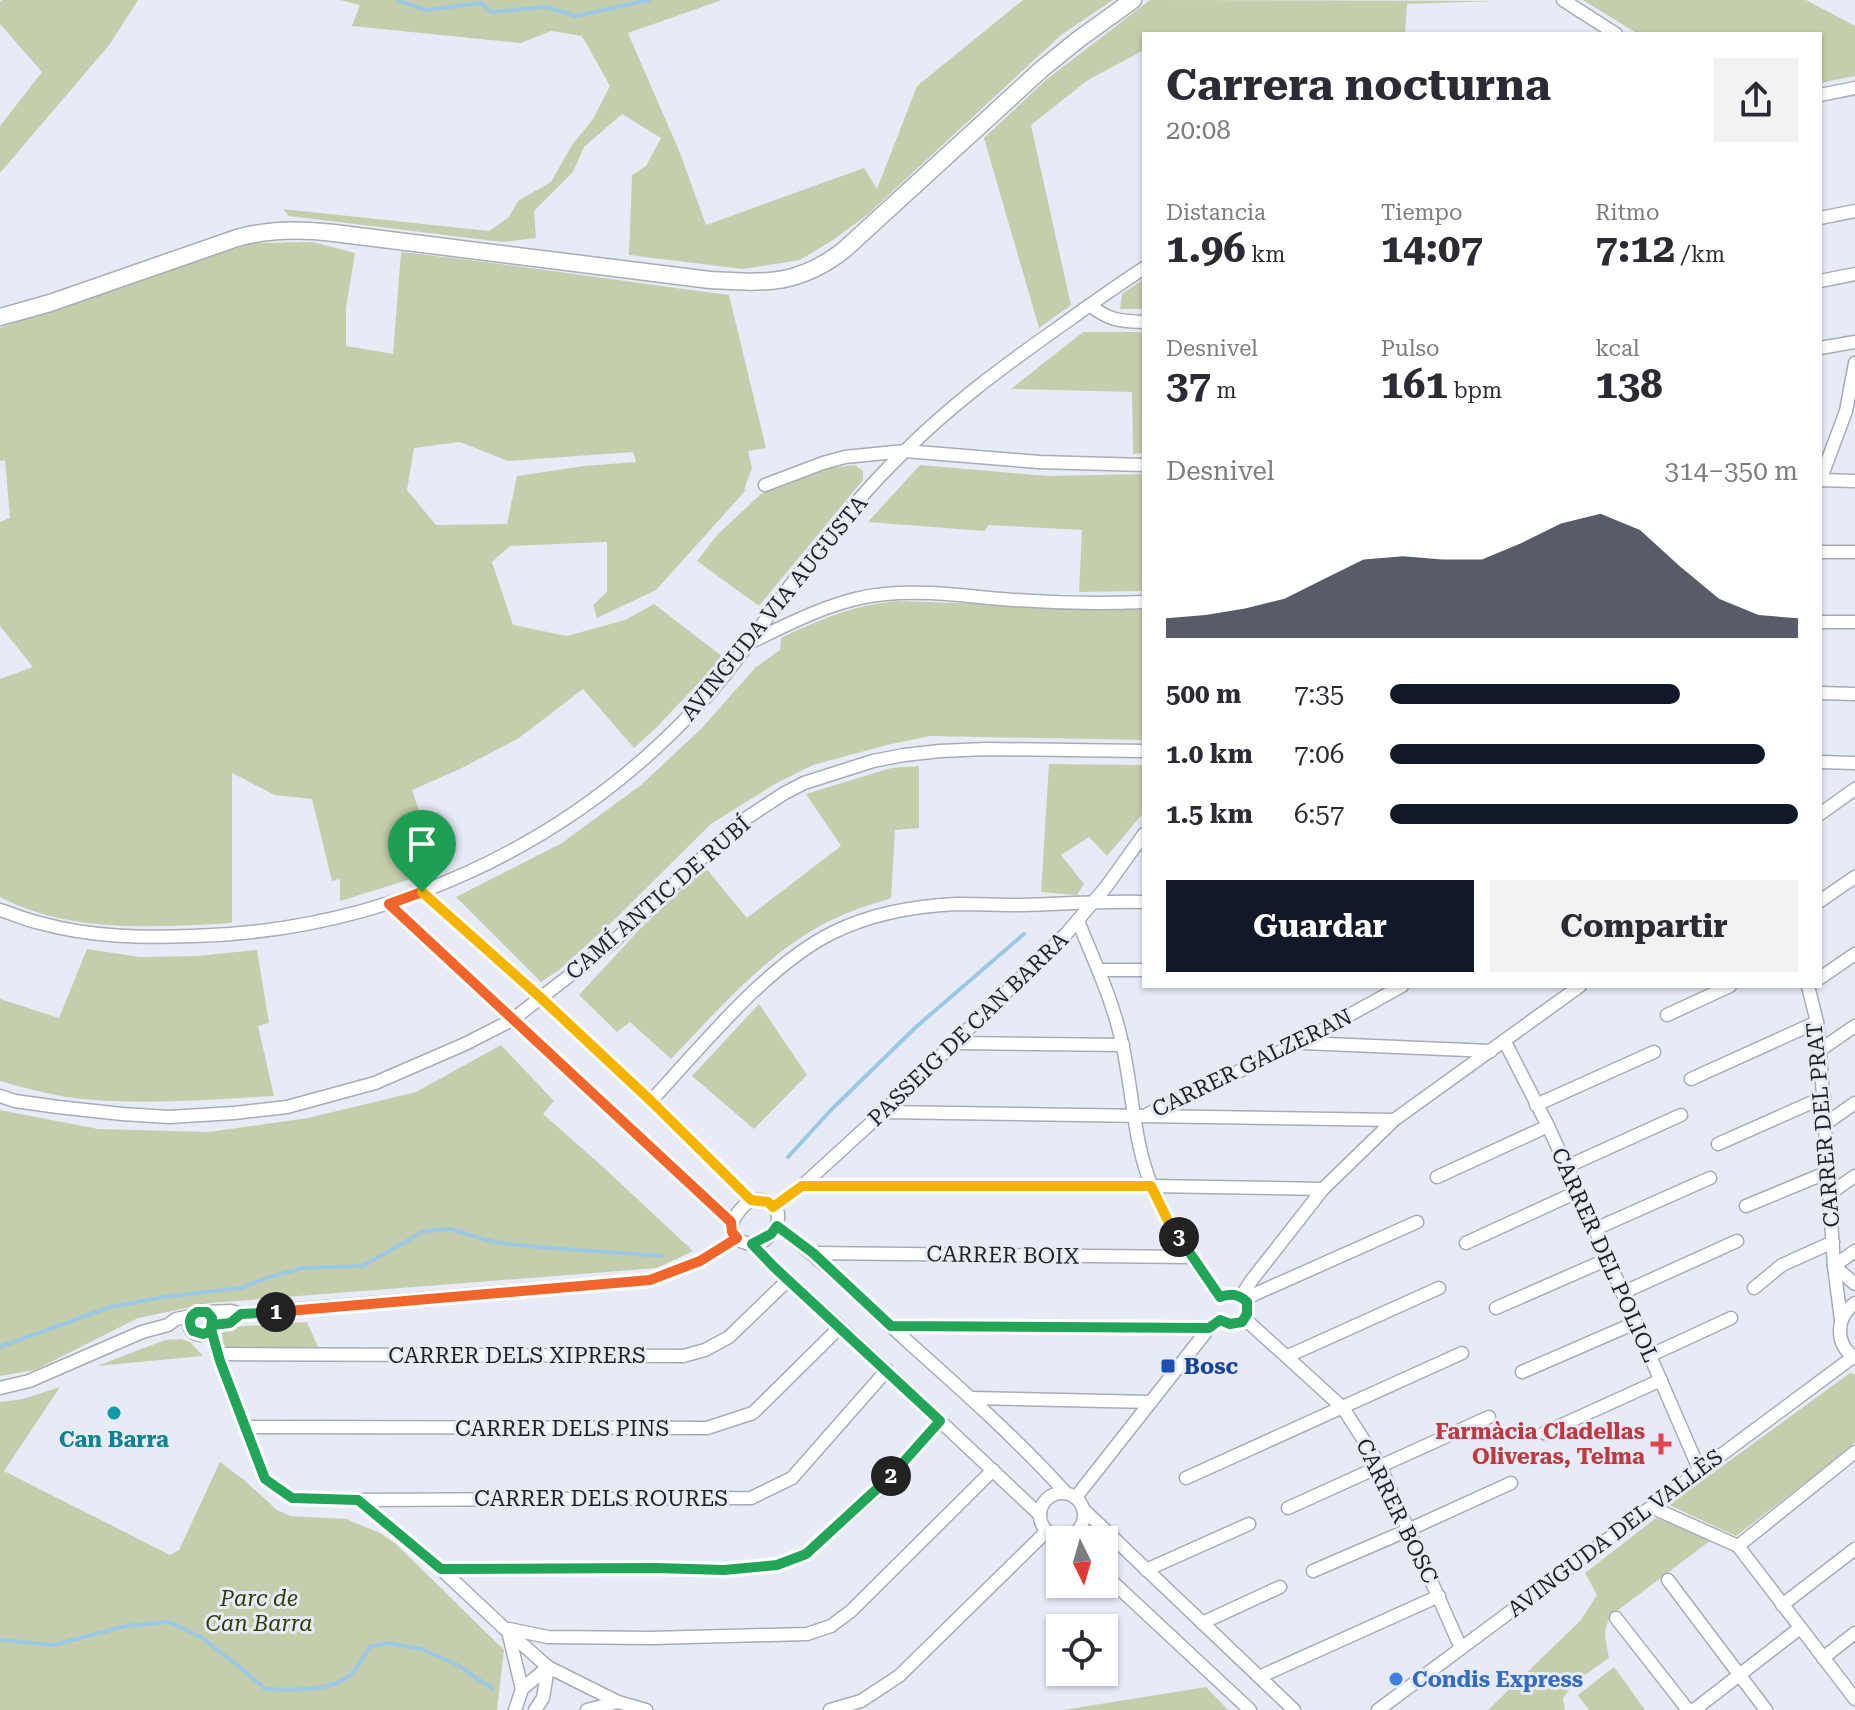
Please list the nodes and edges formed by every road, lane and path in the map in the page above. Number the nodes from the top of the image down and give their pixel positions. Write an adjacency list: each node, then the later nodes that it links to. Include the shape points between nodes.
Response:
1 (1133, 0): 12 (main road, via 1032,77 844,250 811,272 787,280 710,280 334,233 279,231 237,238)
2 (1563, 0): 3 (street)
3 (1613, 32)
4 (1855, 88): 5 (street)
5 (1822, 95)
6 (1855, 211): 7 (street)
7 (1822, 218)
8 (1142, 269): 11 (street, AVINGUDA VIA AUGUSTA)
9 (1855, 274): 10 (street)
10 (1822, 281)
11 (1090, 305): 13 (street, via 1116,320); 18 (street, AVINGUDA VIA AUGUSTA, via 961,399)
12 (0, 317)
13 (1142, 322)
14 (1855, 342): 15 (street)
15 (1822, 348)
16 (1855, 363): 17 (street)
17 (1850, 411): 19 (street)
18 (905, 451): 20 (street); 23 (street, via 845,457); 29 (street, AVINGUDA VIA AUGUSTA, via 841,520)
19 (1825, 457)
20 (1142, 465)
21 (1822, 481): 22 (street)
22 (1855, 481)
23 (765, 485)
24 (1822, 552): 25 (street)
25 (1855, 552)
26 (1142, 602): 29 (street, via 885,594 845,601)
27 (1822, 622): 28 (street)
28 (1855, 622)
29 (748, 643): 39 (street, AVINGUDA VIA AUGUSTA, via 680,725 595,798 502,857)
30 (1822, 693): 31 (street)
31 (1855, 694)
32 (1142, 751): 54 (street, CAMÍ ANTIC DE RUBÍ, via 940,751 873,761 804,783 739,823 613,942)
33 (1822, 762): 34 (street)
34 (1855, 763)
35 (1855, 789): 36 (street)
36 (1822, 813)
37 (1142, 837): 41 (street, PASSEIG DE CAN BARRA)
38 (1855, 877): 40 (street)
39 (422, 892): 43 (street, AVINGUDA VIA AUGUSTA); 54 (street)
40 (1822, 900)
41 (1094, 901): 42 (street); 45 (street, PASSEIG DE CAN BARRA); 69 (street, via 953,904 894,911 831,933 752,993)
42 (1142, 902)
43 (389, 904): 44 (street, AVINGUDA VIA AUGUSTA, via 254,933 151,937 41,924); 56 (street)
44 (0, 910)
45 (1078, 921): 47 (street); 60 (street, PASSEIG DE CAN BARRA)
46 (1855, 954): 49 (street)
47 (1098, 970): 48 (street); 62 (street)
48 (1142, 970)
49 (1822, 977)
50 (1398, 988): 61 (street, CARRER GALZERAN)
51 (1577, 988): 59 (street)
52 (1726, 988): 55 (street)
53 (1808, 988): 57 (street, CARRER DEL PRAT)
54 (541, 998): 56 (street, CAMÍ ANTIC DE RUBÍ); 69 (street)
55 (1667, 1015)
56 (512, 1020): 67 (street, CAMÍ ANTIC DE RUBÍ, via 375,1083 287,1107 169,1117); 92 (street)
57 (1817, 1022): 63 (street, CARRER DEL PRAT); 66 (street)
58 (1855, 1026): 63 (street)
59 (1505, 1042): 64 (street); 71 (street, CARRER DEL POLIOL)
60 (954, 1043): 62 (street); 72 (street, PASSEIG DE CAN BARRA)
61 (1299, 1043): 64 (street); 74 (street, CARRER GALZERAN)
62 (1123, 1045): 74 (street)
63 (1820, 1050): 68 (street, CARRER DEL PRAT)
64 (1491, 1051): 75 (street)
65 (1654, 1052): 71 (street)
66 (1691, 1079)
67 (0, 1096)
68 (1824, 1097): 76 (street, CARRER DEL PRAT); 78 (street)
69 (651, 1101): 89 (street)
70 (1855, 1103): 76 (street)
71 (1536, 1105): 77 (street, CARRER DEL POLIOL)
72 (883, 1112): 74 (street, CARRER GALZERAN); 84 (street, PASSEIG DE CAN BARRA)
73 (1681, 1115): 79 (street)
74 (1138, 1116): 75 (street); 85 (street)
75 (1394, 1120): 86 (street)
76 (1825, 1124): 80 (street, CARRER DEL PRAT)
77 (1548, 1126): 79 (street, CARRER DEL POLIOL); 82 (street)
78 (1718, 1144)
79 (1566, 1167): 87 (street, CARRER DEL POLIOL)
80 (1828, 1172): 88 (street, CARRER DEL PRAT); 90 (street)
81 (1855, 1176): 88 (street)
82 (1437, 1177)
83 (1710, 1178): 95 (street)
84 (802, 1186): 85 (street); 91 (street, PASSEIG DE CAN BARRA)
85 (1151, 1186): 86 (street); 103 (street)
86 (1323, 1189): 112 (street)
87 (1577, 1192): 95 (street, CARRER DEL POLIOL); 99 (street)
88 (1829, 1194): 98 (street, CARRER DEL PRAT)
89 (751, 1200): 91 (street); 92 (street)
90 (1746, 1206)
91 (773, 1207): 94 (street)
92 (731, 1222): 96 (street)
93 (1417, 1222): 112 (street)
94 (777, 1226): 100 (street); 102 (street)
95 (1595, 1229): 104 (street, CARRER DEL POLIOL)
96 (737, 1238): 100 (street); 116 (street, via 700,1261 650,1280)
97 (1737, 1241): 110 (street)
98 (1833, 1242): 105 (street, CARRER DEL PRAT); 109 (street, via 1782,1265)
99 (1466, 1243)
100 (752, 1244): 106 (street)
101 (1855, 1251): 105 (street)
102 (813, 1253): 103 (street, CARRER BOIX); 124 (street)
103 (1193, 1257): 111 (street)
104 (1608, 1259): 110 (street, CARRER DEL POLIOL); 114 (street)
105 (1834, 1266): 107 (street); 121 (street, CARRER DEL PRAT)
106 (788, 1280): 125 (street); 129 (street, CARRER DELS XIPRERS, via 729,1337 683,1356)
107 (1855, 1284)
108 (1439, 1288): 130 (street)
109 (1754, 1288)
110 (1622, 1293): 122 (street, CARRER DEL POLIOL)
111 (1220, 1297): 112 (street); 120 (street)
112 (1242, 1298): 119 (street, via 1248,1306)
113 (1855, 1303): 121 (street)
114 (1496, 1308)
115 (207, 1312): 116 (street); 117 (street); 127 (street, via 212,1318)
116 (241, 1314): 127 (street)
117 (191, 1316): 123 (street); 127 (street, via 190,1324)
118 (1731, 1318): 131 (street)
119 (1245, 1319): 120 (street, via 1237,1324); 130 (street, CARRER BOSC)
120 (1220, 1320): 126 (street)
121 (1841, 1320): 132 (street, CARRER DEL PRAT, via 1842,1345)
122 (1635, 1323): 131 (street, CARRER DEL POLIOL); 134 (street)
123 (168, 1325): 127 (street); 136 (street)
124 (891, 1326): 126 (street); 137 (street)
125 (840, 1327): 133 (street); 142 (street, CARRER DELS PINS, via 753,1413 707,1428)
126 (1209, 1328): 138 (street)
127 (205, 1330): 129 (street, CARRER DELS ROURES)
128 (1462, 1353): 139 (street)
129 (218, 1354): 142 (street, CARRER DELS ROURES)
130 (1288, 1356): 139 (street, CARRER BOSC)
131 (1649, 1356): 135 (street, CARRER DEL POLIOL)
132 (1854, 1358): 147 (street, AVINGUDA DEL VALLÈS)
133 (887, 1370): 141 (street); 150 (street, CARRER DELS ROURES, via 792,1478 751,1498)
134 (1522, 1372)
135 (1661, 1380): 143 (street); 147 (street, CARRER DEL POLIOL)
136 (0, 1388)
137 (971, 1398): 138 (street); 151 (street)
138 (1151, 1402): 151 (street)
139 (1343, 1408): 145 (street, CARRER BOSC); 148 (street)
140 (1489, 1417): 145 (street)
141 (940, 1421): 146 (street); 162 (street, via 884,1484 806,1554 777,1565 724,1570)
142 (245, 1427): 150 (street, CARRER DELS ROURES, via 265,1479 292,1498)
143 (1544, 1433)
144 (1855, 1453): 160 (street)
145 (1380, 1468): 153 (street); 158 (street, CARRER BOSC)
146 (993, 1470): 154 (street); 173 (street, via 851,1611 831,1626 807,1634 548,1637)
147 (1700, 1471): 152 (street, AVINGUDA DEL VALLÈS)
148 (1186, 1478)
149 (1511, 1483): 158 (street)
150 (358, 1500): 162 (street)
151 (1075, 1500): 154 (street, via 1049,1497); 156 (street, via 1085,1518); 163 (street)
152 (1651, 1507): 160 (street); 175 (street, AVINGUDA DEL VALLÈS)
153 (1288, 1508)
154 (1040, 1515): 157 (street)
155 (1249, 1524): 163 (street)
156 (1081, 1526)
157 (1046, 1530)
158 (1408, 1530): 164 (street); 168 (street, CARRER BOSC)
159 (1046, 1532): 187 (street, via 899,1676 861,1701)
160 (1738, 1546): 169 (street)
161 (1855, 1549): 169 (street)
162 (441, 1569): 173 (street)
163 (1146, 1570): 171 (street)
164 (1313, 1571)
165 (1668, 1580): 178 (street)
166 (1118, 1587): 188 (street)
167 (1280, 1587): 171 (street)
168 (1439, 1596): 175 (street, CARRER BOSC); 179 (street)
169 (1782, 1605): 172 (street)
170 (1616, 1618): 191 (street)
171 (1202, 1623): 179 (street)
172 (1800, 1628): 176 (street); 178 (street)
173 (507, 1631): 177 (street); 180 (street)
174 (1855, 1633): 176 (street)
175 (1461, 1648): 190 (street, AVINGUDA DEL VALLÈS)
176 (1823, 1658): 181 (street)
177 (548, 1667): 180 (street); 182 (street); 184 (street, via 543,1698)
178 (1739, 1675): 191 (street); 192 (street)
179 (1259, 1677): 189 (street)
180 (522, 1689): 183 (street)
181 (1855, 1699)
182 (618, 1702): 185 (street); 186 (street)
183 (515, 1710)
184 (535, 1710)
185 (587, 1710)
186 (646, 1710)
187 (830, 1710)
188 (1250, 1710)
189 (1294, 1710)
190 (1378, 1710)
191 (1691, 1710)
192 (1766, 1710)

